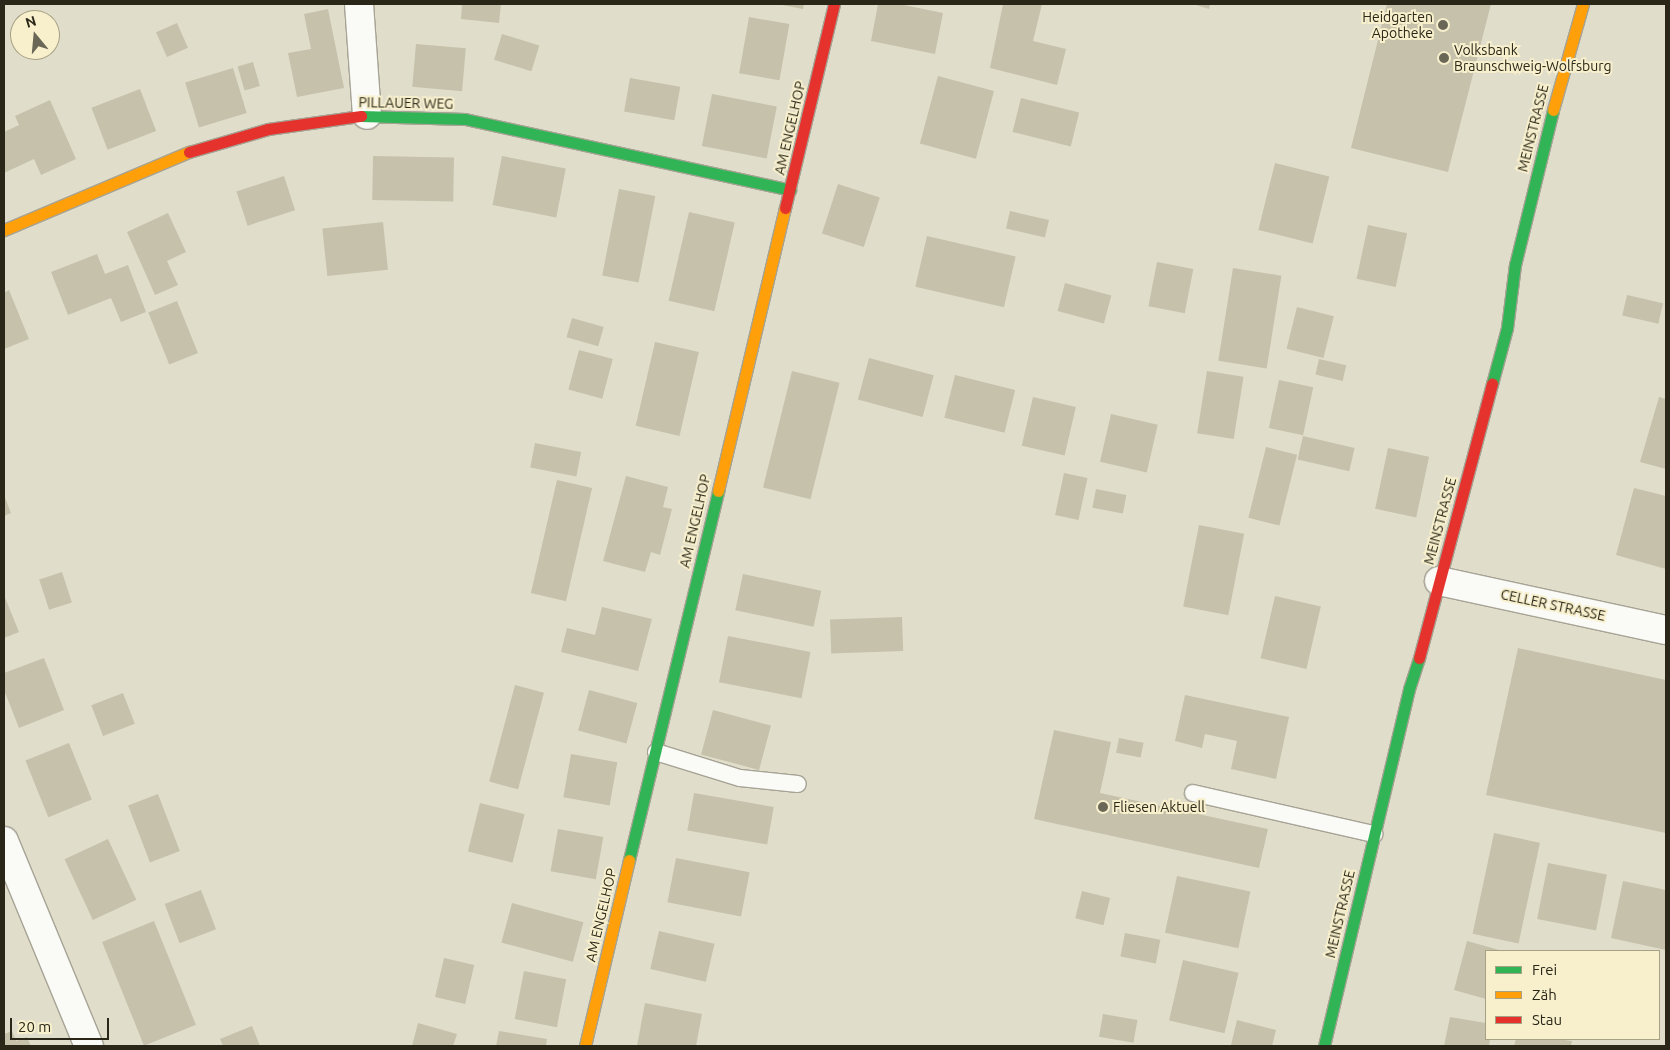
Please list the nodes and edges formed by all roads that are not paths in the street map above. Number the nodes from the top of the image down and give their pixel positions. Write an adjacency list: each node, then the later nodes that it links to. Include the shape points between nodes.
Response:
1 (359, 4): 4 (street)
2 (834, 4): 5 (street, AM ENGELHOP)
3 (1583, 4): 7 (street, MEINSTRASSE, via 1563,68 1515,265 1507,328)
4 (367, 114): 5 (street, PILLAUER WEG, via 465,119); 6 (street, PILLAUER WEG, via 268,129 180,155)
5 (790, 190): 9 (street, AM ENGELHOP)
6 (4, 230)
7 (1439, 580): 8 (street, CELLER STRASSE); 12 (street, MEINSTRASSE)
8 (1666, 630)
9 (656, 752): 10 (lane, via 740,778); 15 (street, AM ENGELHOP)
10 (798, 784)
11 (1193, 793): 12 (lane)
12 (1374, 834): 16 (street, MEINSTRASSE)
13 (4, 841): 14 (street)
14 (89, 1046)
15 (585, 1046)
16 (1324, 1046)

